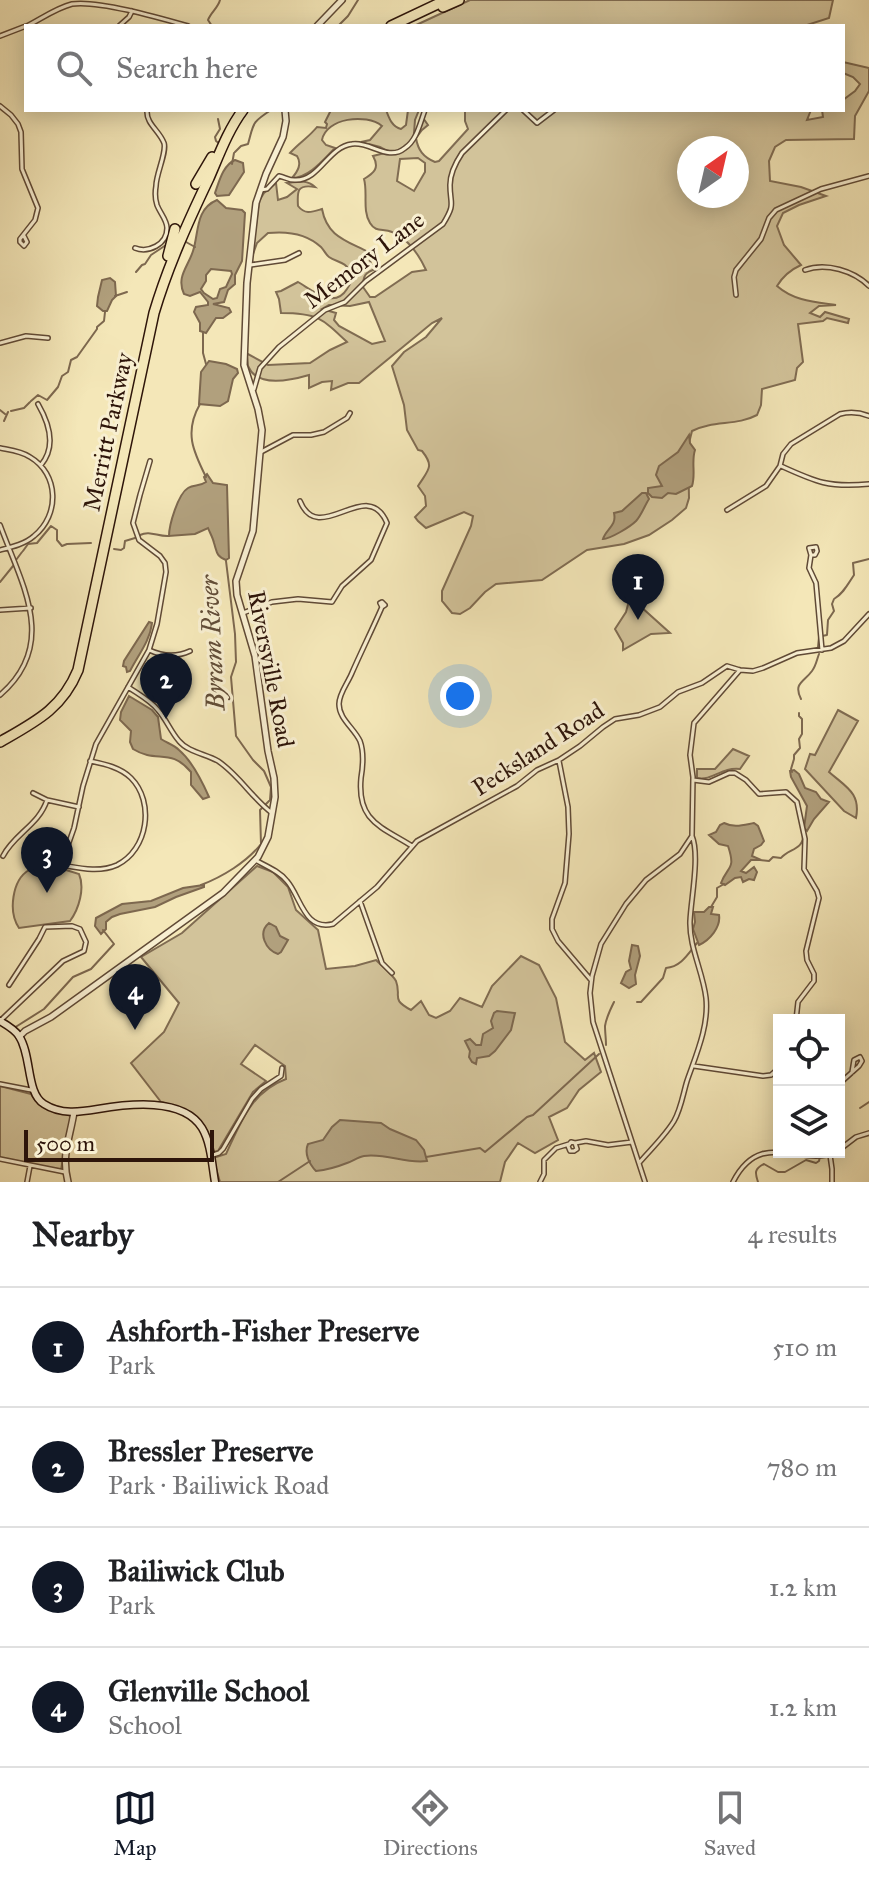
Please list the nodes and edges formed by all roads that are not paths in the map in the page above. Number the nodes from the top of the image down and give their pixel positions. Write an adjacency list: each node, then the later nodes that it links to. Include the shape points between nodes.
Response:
1 (342, 0): 8 (street)
2 (446, 0): 9 (highway)
3 (459, 0): 10 (highway)
4 (132, 11): 5 (street, via 76,3); 6 (street); 7 (street)
5 (30, 24)
6 (121, 24)
7 (180, 24)
8 (319, 24)
9 (395, 24)
10 (408, 24)
11 (24, 27): 12 (street)
12 (0, 36)
13 (0, 106): 26 (street, via 21,132 22,169 38,208)
14 (147, 112): 27 (street, via 165,145 155,193 167,231 151,250)
15 (239, 112): 21 (highway, Merritt Parkway)
16 (285, 112): 24 (street, Riversville Road, via 282,141)
17 (424, 112): 24 (street, via 413,139 400,151 391,154 353,143 309,178 293,181 279,176)
18 (504, 112): 36 (street, Memory Lane, via 456,161 449,183 452,204 443,224 271,353)
19 (525, 112): 20 (street, via 537,123)
20 (551, 112)
21 (218, 150): 23 (highway); 29 (highway, Merritt Parkway); 64 (highway, Merritt Parkway, via 154,313 78,670 50,711)
22 (869, 176): 33 (street, via 821,189 776,210 736,270)
23 (196, 184)
24 (260, 190): 30 (street, Riversville Road)
25 (175, 229): 29 (highway)
26 (24, 236)
27 (135, 248)
28 (299, 253): 30 (street)
29 (168, 256): 63 (highway, Merritt Parkway, via 145,325 74,664 47,706)
30 (250, 265): 36 (street, Riversville Road, via 243,355)
31 (805, 270): 32 (street, via 832,268)
32 (869, 286)
33 (736, 295)
34 (48, 338): 35 (street, via 26,336)
35 (0, 343)
36 (252, 392): 41 (street, Riversville Road)
37 (38, 404): 43 (street, via 51,434)
38 (350, 413): 41 (street, via 324,432 293,435)
39 (869, 416): 44 (street, via 840,414 791,444)
40 (0, 448): 43 (street, via 23,453)
41 (261, 452): 55 (street, Riversville Road, via 253,531 236,581)
42 (150, 461): 57 (street, via 133,523 139,540 165,563)
43 (41, 465): 49 (street, via 53,489 48,519 28,541)
44 (780, 466): 45 (street, via 829,485); 47 (street, via 766,486)
45 (869, 484)
46 (300, 501): 55 (street, via 317,519 355,507 379,511 387,523 371,560 332,602 272,602)
47 (727, 510)
48 (0, 525): 49 (street)
49 (9, 548): 50 (street); 53 (street)
50 (0, 550)
51 (811, 555): 58 (street)
52 (382, 607): 73 (street, via 339,706 362,749 360,798 367,814)
53 (31, 608): 54 (street); 62 (street, via 28,658)
54 (0, 610)
55 (243, 613): 71 (street, Riversville Road, via 274,778)
56 (869, 614): 58 (street, Pecksland Road, via 844,641)
57 (149, 650): 59 (street, via 165,655); 61 (street)
58 (822, 650): 60 (street, Pecksland Road, via 797,653 753,671)
59 (190, 651)
60 (740, 670): 65 (street, Pecksland Road, via 724,667 654,710 615,719); 67 (street, via 694,723)
61 (128, 687): 66 (street); 71 (street, via 159,711 179,742 221,764)
62 (0, 695)
63 (0, 736)
64 (0, 742)
65 (559, 760): 73 (street, Pecksland Road); 78 (street, via 569,834 564,886 552,929)
66 (90, 761): 70 (street); 70 (street, via 130,777 140,791 145,824 133,851 116,865 61,865)
67 (693, 780): 72 (street); 80 (street, via 709,782 734,773 759,794 786,792 799,806 803,865 819,898 806,951 814,981 798,1002)
68 (33, 793): 69 (street)
69 (47, 800): 70 (street); 74 (street)
70 (79, 807)
71 (270, 811): 75 (street, Riversville Road, via 265,846)
72 (692, 836): 78 (street, via 626,904 601,944); 83 (street, via 691,935 706,1004)
73 (412, 846): 76 (street, Pecksland Road)
74 (3, 856)
75 (257, 859): 76 (street, Pecksland Road, via 288,882 303,910 324,926); 82 (street, Riversville Road, via 203,908 51,1017 28,1031)
76 (360, 901): 77 (street, via 382,963)
77 (392, 973)
78 (591, 980): 92 (street, via 593,1022)
79 (9, 985): 81 (street, via 45,927 80,929 84,951 68,957)
80 (797, 1014)
81 (0, 1021): 82 (main road)
82 (14, 1031): 89 (main road, via 28,1058)
83 (694, 1066): 86 (street); 100 (street, via 675,1121)
84 (282, 1068): 97 (street, via 281,1076 252,1099 223,1149)
85 (852, 1072): 87 (street)
86 (773, 1073)
87 (845, 1080)
88 (0, 1084): 89 (street)
89 (33, 1089): 90 (main road, via 45,1105)
90 (74, 1112): 97 (main road, via 145,1104 181,1111 201,1127); 102 (street)
91 (869, 1133): 95 (street)
92 (632, 1142): 93 (street); 100 (street)
93 (575, 1143): 94 (street); 94 (street, via 574,1151)
94 (569, 1144): 106 (street, via 544,1160)
95 (845, 1146)
96 (773, 1152): 108 (street, via 756,1157)
97 (210, 1156): 105 (main road)
98 (830, 1158): 109 (street)
99 (0, 1159): 101 (street)
100 (639, 1163): 107 (street)
101 (30, 1166): 102 (street); 103 (street)
102 (65, 1172): 104 (street)
103 (27, 1182)
104 (68, 1182)
105 (215, 1182)
106 (540, 1182)
107 (645, 1182)
108 (733, 1182)
109 (832, 1182)

